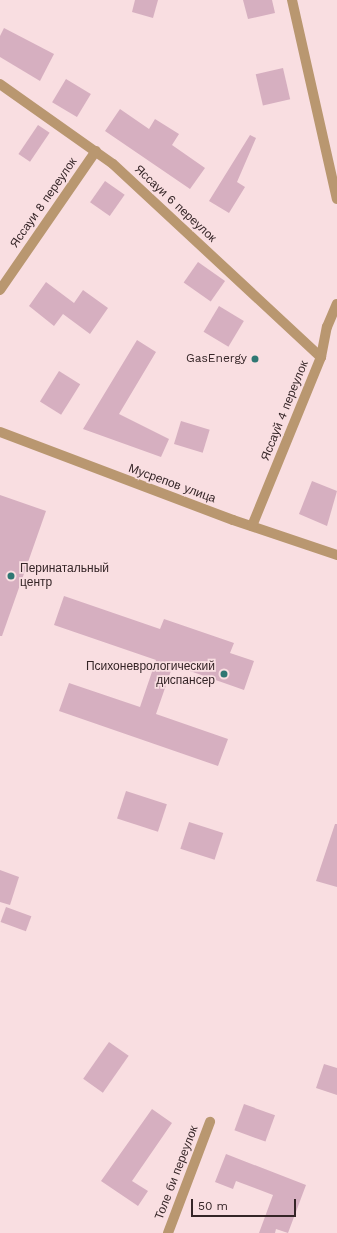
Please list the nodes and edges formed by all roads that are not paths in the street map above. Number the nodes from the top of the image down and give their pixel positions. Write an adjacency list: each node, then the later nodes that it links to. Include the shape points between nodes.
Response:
1 (292, 0): 4 (street)
2 (0, 84): 3 (street, Яссауи 6 переулок)
3 (96, 151): 5 (street, Яссауи 8 переулок); 7 (street, Яссауи 6 переулок)
4 (337, 199)
5 (0, 290)
6 (337, 304): 7 (street, Яссауй 4 переулок, via 327,327)
7 (321, 357): 9 (street, Яссауй 4 переулок)
8 (0, 432): 9 (street, Мусрепов улица)
9 (252, 526): 10 (street, Мусрепов улица)
10 (337, 555)
11 (210, 1122): 12 (street, Толе би переулок)
12 (168, 1233)

